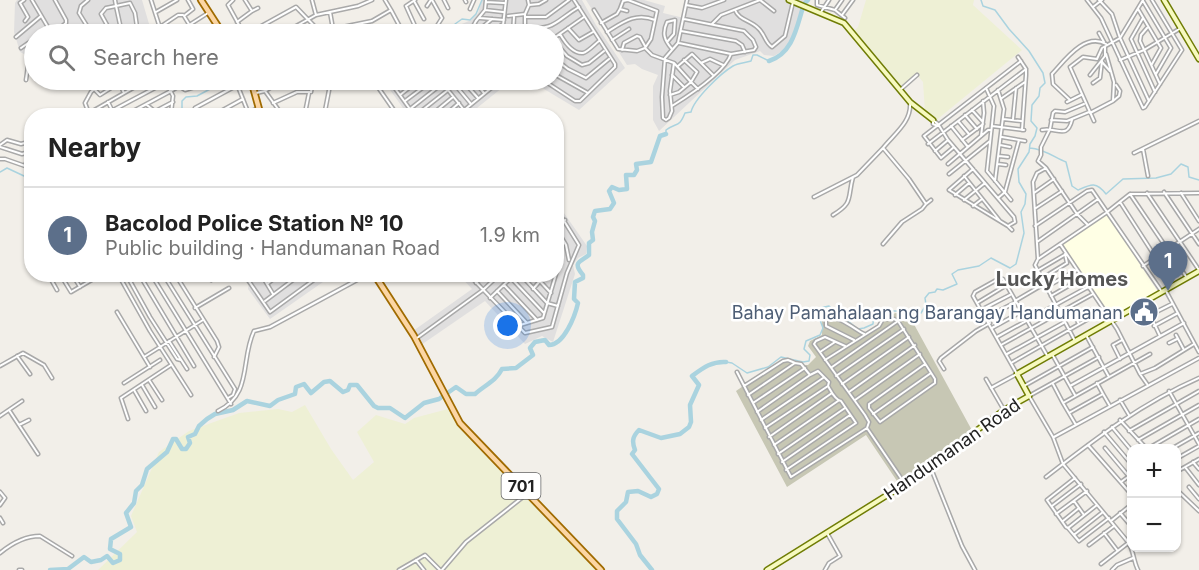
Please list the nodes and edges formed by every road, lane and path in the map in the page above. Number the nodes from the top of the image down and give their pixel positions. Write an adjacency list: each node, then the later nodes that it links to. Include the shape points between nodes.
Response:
1 (24, 0): 81 (street, via 20,3 28,18)
2 (32, 0): 66 (street)
3 (55, 0): 87 (street, via 66,21)
4 (87, 0): 88 (street, via 79,13)
5 (115, 0): 40 (street)
6 (151, 0): 58 (street)
7 (177, 0): 58 (street)
8 (189, 0): 67 (street, via 193,9)
9 (201, 0): 61 (main road)
10 (233, 0): 82 (street, via 228,5)
11 (245, 0): 55 (street)
12 (312, 0): 63 (street)
13 (372, 0): 59 (street)
14 (385, 0): 50 (street)
15 (414, 0): 77 (street); 103 (street, via 406,6)
16 (431, 0): 41 (street); 104 (street, via 442,18)
17 (444, 0): 46 (street)
18 (474, 0): 47 (street)
19 (528, 0): 38 (street)
20 (546, 0): 38 (street)
21 (570, 0): 69 (street, via 546,17)
22 (574, 0): 42 (street)
23 (687, 0): 39 (street)
24 (724, 0): 39 (street, via 702,8)
25 (817, 0): 43 (street, via 817,5)
26 (829, 0): 43 (street)
27 (842, 0): 54 (street)
28 (853, 0): 65 (street)
29 (1087, 0): 44 (street)
30 (1143, 0): 49 (street); 124 (street)
31 (1152, 0): 121 (street)
32 (1164, 0): 113 (street)
33 (486, 1): 36 (street); 51 (street)
34 (791, 1): 62 (street); 72 (street)
35 (1100, 1): 44 (street); 123 (street, via 1112,14)
36 (505, 2): 60 (street)
37 (748, 2): 53 (street); 57 (street, via 763,1)
38 (529, 5): 69 (street)
39 (686, 5): 78 (street)
40 (116, 6): 89 (street, via 101,14); 90 (street); 91 (street, via 132,4)
41 (427, 6)
42 (579, 7): 71 (street); 109 (street)
43 (826, 7): 54 (street); 62 (street)
44 (1093, 7): 129 (street)
45 (258, 8): 55 (street)
46 (448, 8)
47 (470, 9)
48 (620, 9): 56 (street); 80 (street, via 624,1 635,2 657,11); 84 (street)
49 (1138, 9): 75 (street); 123 (street)
50 (391, 10): 101 (street); 102 (street)
51 (485, 10): 60 (street); 73 (street)
52 (594, 10): 84 (street)
53 (735, 10): 72 (street, via 739,17 761,30 771,47 786,33); 110 (street, via 717,17)
54 (835, 10): 65 (street)
55 (252, 11): 82 (street)
56 (627, 11)
57 (774, 11)
58 (156, 12): 92 (street)
59 (330, 12): 63 (street); 100 (street)
60 (504, 12): 83 (street)
61 (209, 13): 95 (street); 96 (main road)
62 (822, 14): 204 (street, via 844,23)
63 (316, 15): 76 (street)
64 (783, 15): 72 (street)
65 (842, 15): 74 (street)
66 (41, 16): 85 (street); 86 (street)
67 (184, 16): 93 (street, via 178,15); 94 (street)
68 (508, 16): 70 (street)
69 (526, 16): 70 (street); 108 (street)
70 (514, 17): 107 (street)
71 (584, 17): 112 (street); 118 (street)
72 (789, 17)
73 (479, 18): 79 (street); 105 (street)
74 (845, 18)
75 (1143, 18): 111 (street); 142 (street, via 1131,39)
76 (307, 19): 97 (street, via 296,7); 98 (street); 99 (street)
77 (424, 19)
78 (684, 19): 110 (street); 117 (street)
79 (492, 20): 83 (street); 106 (street)
80 (655, 20): 119 (street, via 637,16); 135 (street)
81 (25, 21)
82 (237, 22)
83 (503, 22)
84 (601, 23): 119 (street)
85 (31, 24)
86 (46, 24)
87 (63, 24)
88 (86, 24)
89 (106, 24)
90 (120, 24)
91 (138, 24)
92 (159, 24)
93 (164, 24)
94 (188, 24)
95 (191, 24)
96 (216, 24)
97 (265, 24)
98 (300, 24)
99 (312, 24)
100 (332, 24)
101 (357, 24)
102 (398, 24)
103 (414, 24)
104 (438, 24)
105 (475, 24)
106 (487, 24)
107 (514, 24)
108 (526, 24)
109 (556, 24)
110 (712, 24): 141 (street, via 748,34 756,47)
111 (1148, 27): 130 (street); 140 (street, via 1141,35)
112 (568, 28): 116 (street); 118 (street, via 579,40)
113 (1181, 28): 121 (street); 151 (street)
114 (629, 29): 126 (street)
115 (24, 30): 122 (street)
116 (564, 31)
117 (681, 31): 131 (street); 141 (street, via 736,41)
118 (592, 32): 127 (street)
119 (607, 32): 126 (street)
120 (1099, 33): 132 (street)
121 (1173, 34): 124 (street); 176 (street, via 1182,51)
122 (16, 37)
123 (1120, 38): 129 (street); 148 (street)
124 (1165, 38): 130 (street); 166 (street, via 1171,50)
125 (564, 40): 127 (street, via 579,53)
126 (612, 40): 139 (street)
127 (599, 41): 138 (street)
128 (667, 42): 128 (street, via 665,26 675,20 674,34); 137 (street)
129 (1113, 42): 132 (street); 153 (street)
130 (1158, 42): 140 (street); 159 (street, via 1161,50)
131 (678, 43): 137 (street); 144 (street)
132 (1105, 45): 136 (street, via 1094,40); 145 (street); 147 (street, via 1096,59)
133 (24, 46): 134 (street)
134 (21, 48)
135 (646, 48): 139 (street); 139 (street, via 637,36 624,43); 150 (street, via 652,55)
136 (1079, 48): 147 (street); 155 (street)
137 (672, 49): 150 (street)
138 (605, 50): 143 (street, via 582,65); 149 (street)
139 (622, 50)
140 (1144, 50): 142 (street); 159 (street)
141 (745, 52): 144 (street)
142 (1137, 53): 148 (street); 207 (street)
143 (564, 54)
144 (731, 54): 160 (street)
145 (1106, 54): 156 (street); 165 (street)
146 (1018, 57): 154 (street)
147 (1083, 57): 164 (street)
148 (1129, 57): 153 (street); 224 (street)
149 (610, 58): 161 (street, via 586,78); 212 (street, via 615,67)
150 (665, 58): 157 (street); 233 (street, via 664,120 671,115)
151 (1199, 59)
152 (684, 60): 158 (street, via 692,54); 162 (street); 173 (street, via 698,74)
153 (1120, 60): 224 (street, via 1143,108)
154 (1021, 61): 163 (street); 178 (street)
155 (1065, 61): 164 (street); 216 (street, via 1052,74 1051,81 1069,101)
156 (1102, 62): 165 (street); 170 (street); 175 (street, via 1100,78)
157 (674, 63): 162 (street); 167 (street)
158 (701, 63): 160 (street, via 710,59); 168 (street)
159 (1152, 64): 166 (street)
160 (723, 65): 168 (street)
161 (564, 66)
162 (677, 66): 173 (street)
163 (1026, 69): 172 (street); 181 (street)
164 (1069, 69): 216 (street)
165 (1111, 72): 174 (street)
166 (1156, 74): 176 (street)
167 (672, 75): 177 (street); 214 (street)
168 (713, 75): 180 (street)
169 (917, 75): 204 (street)
170 (1090, 75)
171 (564, 80): 212 (street)
172 (1026, 81): 179 (street); 268 (street)
173 (691, 82): 177 (street); 180 (street)
174 (1114, 82): 223 (street); 223 (street, via 1120,91)
175 (1093, 83)
176 (1160, 84): 207 (street)
177 (684, 87): 214 (street)
178 (986, 87): 215 (street); 272 (street)
179 (1016, 88): 219 (street); 263 (street)
180 (698, 89): 233 (street)
181 (998, 89): 215 (street); 219 (street)
182 (93, 90): 234 (street)
183 (95, 90): 184 (street, via 100,95)
184 (108, 90)
185 (123, 90): 208 (street)
186 (129, 90): 208 (street)
187 (149, 90): 237 (street)
188 (226, 90): 242 (street)
189 (239, 90): 220 (street)
190 (255, 90): 209 (main road)
191 (312, 90): 210 (street)
192 (328, 90): 248 (street)
193 (380, 90): 249 (street)
194 (396, 90): 213 (street)
195 (406, 90): 213 (street)
196 (420, 90): 222 (street)
197 (431, 90): 251 (street)
198 (448, 90): 217 (street); 252 (street)
199 (459, 90): 230 (street)
200 (471, 90): 218 (street)
201 (481, 90): 211 (street)
202 (488, 90): 211 (street)
203 (559, 90): 212 (street, via 576,101)
204 (900, 90): 227 (street)
205 (171, 91): 226 (street); 232 (street)
206 (265, 91): 209 (street); 229 (street)
207 (1155, 92): 224 (street)
208 (124, 93): 225 (street)
209 (256, 93): 245 (main road)
210 (309, 93): 229 (street, via 297,92); 247 (street)
211 (484, 93): 218 (street)
212 (588, 93)
213 (400, 95): 222 (street)
214 (670, 95): 233 (street)
215 (990, 95): 221 (street); 274 (street, via 994,106)
216 (1081, 95): 231 (street)
217 (454, 96): 228 (street); 253 (street)
218 (478, 98): 230 (street)
219 (1002, 98): 262 (street)
220 (243, 99): 243 (street); 244 (street)
221 (983, 100): 258 (street); 271 (street)
222 (405, 101): 250 (street)
223 (1113, 101): 259 (street)
224 (1149, 101)
225 (108, 102): 235 (street); 236 (street)
226 (173, 102): 240 (street); 241 (street)
227 (910, 102): 264 (street); 295 (street, via 908,119)
228 (459, 103): 254 (street); 255 (street)
229 (273, 104): 246 (street)
230 (471, 104): 256 (street)
231 (1085, 104): 257 (street); 259 (street)
232 (147, 105): 238 (street); 239 (street)
233 (672, 106)
234 (86, 108)
235 (96, 108)
236 (111, 108)
237 (116, 108)
238 (141, 108)
239 (150, 108)
240 (162, 108)
241 (172, 108)
242 (195, 108)
243 (227, 108)
244 (246, 108)
245 (258, 108)
246 (276, 108)
247 (306, 108)
248 (325, 108)
249 (392, 108)
250 (409, 108)
251 (411, 108)
252 (425, 108)
253 (440, 108)
254 (453, 108)
255 (463, 108)
256 (466, 108)
257 (1075, 108): 261 (street); 265 (street, via 1055,111)
258 (972, 110): 260 (street); 271 (street)
259 (1089, 113): 261 (street); 269 (street)
260 (965, 115): 267 (street); 276 (street)
261 (1079, 116): 266 (street)
262 (1003, 119): 263 (street); 275 (street)
263 (1013, 119): 268 (street)
264 (933, 120): 272 (street)
265 (1051, 120): 266 (street); 277 (street)
266 (1072, 120): 277 (street, via 1067,131)
267 (958, 121): 273 (street); 280 (street)
268 (1023, 121): 275 (street, via 1023,130)
269 (1094, 121)
270 (1199, 121): 296 (street)
271 (983, 123): 276 (street); 281 (street)
272 (938, 126): 279 (street); 289 (street, via 925,135)
273 (950, 126): 279 (street); 284 (street)
274 (992, 128): 275 (street); 281 (street); 286 (street)
275 (1003, 128): 282 (street)
276 (977, 129): 280 (street)
277 (1050, 129): 278 (street); 311 (street, via 1038,161)
278 (1042, 130)
279 (943, 132): 283 (street); 289 (street)
280 (969, 134): 284 (street)
281 (981, 136): 293 (street)
282 (1001, 137): 285 (street); 290 (street)
283 (948, 140): 292 (street); 297 (street)
284 (962, 140): 293 (street)
285 (1019, 140): 287 (street); 324 (street)
286 (990, 141): 305 (street); 312 (street)
287 (1025, 141)
288 (24, 143): 291 (street, via 7,140)
289 (928, 144): 297 (street)
290 (1000, 145): 294 (street); 301 (street)
291 (0, 146): 299 (street)
292 (954, 147): 297 (street, via 941,158); 300 (street)
293 (968, 147): 300 (street)
294 (1010, 147)
295 (884, 148): 316 (street); 341 (street)
296 (1143, 149): 298 (street); 315 (street)
297 (935, 151)
298 (1134, 153)
299 (22, 154): 302 (street)
300 (960, 154): 305 (street); 306 (street)
301 (999, 156): 303 (street); 307 (street)
302 (24, 158)
303 (1008, 158)
304 (0, 159): 309 (street)
305 (967, 161): 310 (street); 313 (street)
306 (948, 164)
307 (998, 164): 308 (street); 319 (street)
308 (1006, 165)
309 (24, 166)
310 (973, 168): 314 (street); 317 (street)
311 (1046, 168): 318 (street); 327 (street, via 1035,177)
312 (987, 171): 317 (street); 319 (street)
313 (949, 174)
314 (964, 176): 320 (street); 331 (street, via 949,188)
315 (1148, 176)
316 (853, 177): 332 (street); 346 (street, via 849,202)
317 (980, 177): 321 (street)
318 (1053, 179): 323 (street); 327 (street)
319 (995, 181): 324 (street)
320 (969, 183): 322 (street); 331 (street)
321 (985, 183): 322 (street); 333 (street)
322 (975, 191): 334 (street); 337 (street)
323 (1062, 191): 340 (street); 343 (street)
324 (1005, 192): 333 (street); 338 (street)
325 (1147, 192): 326 (street); 330 (street); 358 (street)
326 (1164, 192): 328 (street); 355 (street)
327 (1034, 193): 343 (street)
328 (1181, 193): 329 (street); 348 (street)
329 (1199, 193)
330 (1130, 194): 339 (street); 362 (street)
331 (955, 195): 337 (street)
332 (814, 196)
333 (998, 198): 351 (street, via 1015,220)
334 (982, 199): 342 (street); 349 (street)
335 (1098, 199): 340 (street, via 1090,190); 344 (street); 345 (street)
336 (931, 200): 341 (street)
337 (964, 200): 342 (street)
338 (1011, 200)
339 (1120, 201): 344 (street); 364 (street)
340 (1070, 203): 345 (street); 352 (street)
341 (926, 204): 359 (street, via 902,222)
342 (974, 206): 349 (street)
343 (1035, 208): 352 (street)
344 (1107, 212): 350 (street); 368 (street)
345 (1077, 214): 350 (street); 357 (street)
346 (833, 215)
347 (565, 220): 367 (street, via 579,244)
348 (1199, 221)
349 (1003, 224): 351 (street)
350 (1088, 225): 360 (street)
351 (1008, 226): 354 (street)
352 (1035, 226): 357 (street)
353 (1199, 229): 355 (street)
354 (1012, 230)
355 (1192, 234): 358 (street); 361 (street)
356 (564, 241): 367 (street)
357 (1037, 242): 365 (street)
358 (1181, 242): 362 (street); 371 (street)
359 (883, 244)
360 (1060, 244): 363 (street); 365 (street)
361 (1199, 244)
362 (1168, 250): 364 (street); 373 (street)
363 (1066, 254): 369 (street); 370 (street); 374 (street, via 1067,263)
364 (1156, 258): 368 (street)
365 (1038, 259): 370 (street)
366 (564, 260): 367 (street)
367 (571, 261): 426 (street)
368 (1143, 266): 410 (street)
369 (1077, 270): 372 (street); 402 (street)
370 (1037, 271): 374 (street)
371 (1199, 271): 373 (street, Handumanan Road)
372 (1082, 278): 403 (street); 417 (street)
373 (1187, 278): 410 (street, Handumanan Road)
374 (1041, 279): 402 (street)
375 (52, 282): 407 (street)
376 (65, 282): 411 (street)
377 (77, 282): 404 (street)
378 (88, 282): 404 (street)
379 (123, 282): 477 (street)
380 (131, 282): 469 (street)
381 (142, 282): 461 (street)
382 (156, 282): 457 (street)
383 (167, 282): 450 (street)
384 (180, 282): 428 (street)
385 (249, 282): 420 (street)
386 (265, 282): 399 (street)
387 (271, 282): 399 (street)
388 (290, 282): 413 (street)
389 (311, 282): 420 (street, via 270,312)
390 (353, 282): 543 (street, via 270,327 254,331 242,387)
391 (380, 282): 465 (main road, 701)
392 (492, 282): 408 (street)
393 (507, 282): 400 (street)
394 (515, 282): 436 (street)
395 (527, 282): 406 (street)
396 (540, 282): 406 (street); 412 (street)
397 (554, 282): 412 (street)
398 (475, 283): 408 (street)
399 (267, 285): 413 (street)
400 (504, 285): 409 (street); 441 (street)
401 (1006, 286): 414 (street); 423 (street); 423 (street, via 1000,278 975,292)
402 (1045, 286): 417 (street); 419 (street)
403 (1088, 286): 415 (street); 425 (street)
404 (80, 287): 411 (street)
405 (229, 288): 428 (street)
406 (534, 289): 422 (street)
407 (57, 290)
408 (483, 290): 418 (street); 465 (street)
409 (497, 291): 418 (street); 446 (street)
410 (1164, 291): 421 (street, Handumanan Road); 424 (street)
411 (71, 292): 416 (street)
412 (551, 292): 422 (street)
413 (273, 294): 420 (street)
414 (1011, 294): 419 (street); 429 (street)
415 (1093, 294): 427 (street); 430 (street)
416 (66, 295)
417 (1051, 296): 425 (street)
418 (490, 298): 451 (street)
419 (1015, 301): 432 (street); 439 (street)
420 (264, 302)
421 (1144, 302): 437 (street); 442 (street, Handumanan Road)
422 (547, 303): 426 (street); 436 (street)
423 (977, 303): 429 (street)
424 (1173, 303): 435 (street); 437 (street)
425 (1055, 304): 433 (street); 444 (street)
426 (558, 306): 451 (street, via 552,327 528,334)
427 (1070, 307): 433 (street); 449 (street)
428 (195, 308): 440 (street)
429 (981, 310): 439 (street)
430 (1104, 310): 438 (street); 442 (street)
431 (117, 312): 488 (street)
432 (1021, 312): 444 (street); 453 (street)
433 (1060, 312): 445 (street); 455 (street)
434 (1085, 313): 438 (street, via 1090,310)
435 (1178, 313): 448 (street); 452 (street)
436 (545, 314): 441 (street)
437 (1150, 315): 452 (street)
438 (1095, 316): 449 (street)
439 (986, 318): 447 (street)
440 (203, 320): 450 (street); 490 (street, via 219,344)
441 (538, 320): 446 (street)
442 (1112, 320): 459 (street, Handumanan Road); 467 (street)
443 (898, 321): 454 (street); 458 (street, via 883,320); 504 (street)
444 (1027, 321): 455 (street); 463 (street)
445 (1065, 322): 456 (street); 464 (street)
446 (528, 323): 451 (street)
447 (990, 323): 453 (street); 508 (street, via 941,358)
448 (1184, 323): 460 (street); 472 (street)
449 (1079, 324): 456 (street)
450 (194, 326): 457 (street); 490 (street)
451 (517, 326)
452 (1154, 326): 460 (street)
453 (992, 328): 463 (street)
454 (904, 329): 462 (street); 515 (street)
455 (1031, 329): 464 (street); 474 (street)
456 (1070, 330): 468 (street); 476 (street)
457 (185, 331): 461 (street); 545 (street)
458 (864, 334): 466 (street); 466 (street, via 843,321 826,318 826,326)
459 (1086, 335): 468 (street, Handumanan Road); 478 (street)
460 (1160, 336): 482 (street)
461 (175, 337): 469 (street); 501 (street)
462 (909, 337): 473 (street); 525 (street)
463 (997, 337): 474 (street)
464 (1037, 338): 476 (street); 484 (street)
465 (416, 339): 621 (main road, 701, via 460,423)
466 (854, 340): 475 (street)
467 (1122, 340): 482 (street); 492 (street, via 1113,345)
468 (1075, 341): 487 (street, Handumanan Road)
469 (167, 342): 477 (street); 507 (street)
470 (835, 342): 475 (street); 480 (street); 480 (street, via 825,337 816,341)
471 (1169, 343): 479 (street, via 1177,337)
472 (1194, 344): 479 (street); 481 (street)
473 (915, 345): 483 (street); 537 (street)
474 (1001, 345): 484 (street)
475 (845, 346): 494 (street)
476 (1041, 346): 487 (street); 496 (street)
477 (160, 347): 488 (street); 499 (street)
478 (1093, 347): 489 (street); 502 (street)
479 (1184, 350): 512 (street)
480 (820, 352): 494 (street)
481 (1199, 352)
482 (1128, 353): 492 (street); 497 (street)
483 (920, 354): 498 (street); 547 (street)
484 (1006, 354): 496 (street)
485 (1150, 354): 497 (street)
486 (17, 356): 500 (street); 513 (street); 519 (street, via 23,353 41,363)
487 (1050, 356): 502 (street); 511 (street, Handumanan Road)
488 (144, 357): 503 (street)
489 (1098, 357): 505 (street); 517 (street)
490 (214, 358): 543 (street, via 234,389)
491 (1199, 358): 528 (street)
492 (1120, 359): 505 (street)
493 (160, 360): 503 (street)
494 (825, 360): 504 (street)
495 (795, 363): 506 (street); 529 (street, via 783,361); 541 (street)
496 (1011, 363): 511 (street)
497 (1134, 363): 512 (street); 518 (street)
498 (925, 364): 510 (street); 565 (street, via 872,401 869,408)
499 (172, 365): 522 (street); 540 (street)
500 (0, 366)
501 (194, 366)
502 (1059, 366): 517 (street); 531 (street)
503 (150, 367): 523 (street)
504 (832, 367): 515 (street)
505 (1104, 367): 518 (street); 532 (street)
506 (805, 368): 514 (street); 551 (street)
507 (187, 369)
508 (944, 369)
509 (737, 372): 529 (street)
510 (931, 374): 565 (street); 565 (street, via 935,383 921,394 880,422)
511 (1017, 374): 531 (street, Handumanan Road); 533 (street)
512 (1140, 374): 528 (street)
513 (30, 375)
514 (810, 375): 516 (street, via 818,371); 563 (street)
515 (836, 376): 525 (street)
516 (824, 377): 530 (street); 573 (street)
517 (1065, 377): 526 (street); 532 (street)
518 (1109, 377): 524 (street)
519 (52, 378)
520 (1199, 378): 535 (street)
521 (986, 379): 533 (street)
522 (149, 380): 527 (street); 546 (street)
523 (124, 383)
524 (1098, 383): 539 (street); 542 (street)
525 (842, 384): 537 (street)
526 (1053, 384): 544 (street); 552 (street)
527 (142, 385): 534 (street); 557 (street)
528 (1147, 385): 548 (street)
529 (744, 386): 541 (street)
530 (828, 386): 538 (street); 579 (street)
531 (1024, 386): 544 (street, Handumanan Road)
532 (1070, 386): 542 (street)
533 (991, 388): 560 (street)
534 (134, 390): 561 (street); 570 (street, via 121,398)
535 (1169, 391): 553 (street); 568 (street)
536 (1199, 391): 553 (street)
537 (849, 392): 547 (street)
538 (832, 393): 550 (street); 585 (street)
539 (1103, 394): 556 (street); 564 (street)
540 (190, 395)
541 (748, 395): 551 (street)
542 (1075, 395): 552 (street)
543 (234, 396): 545 (street); 554 (street)
544 (1029, 396): 560 (street, Handumanan Road); 586 (street)
545 (227, 399): 554 (street)
546 (162, 400)
547 (855, 400): 580 (street, via 869,422)
548 (1120, 400): 556 (street); 568 (street)
549 (22, 401): 559 (street)
550 (838, 401): 558 (street); 591 (street)
551 (753, 403): 563 (street)
552 (1063, 403): 564 (street)
553 (1176, 403): 566 (street); 581 (street)
554 (231, 404): 562 (street)
555 (1199, 405): 566 (street)
556 (1110, 406): 577 (street)
557 (155, 407)
558 (845, 408): 567 (street); 597 (street)
559 (9, 410): 569 (street); 576 (street)
560 (1004, 410): 604 (street, Handumanan Road)
561 (147, 411)
562 (218, 411)
563 (757, 412): 573 (street)
564 (1069, 413): 577 (street)
565 (873, 414)
566 (1182, 414): 575 (street); 587 (street)
567 (850, 415): 601 (street); 607 (street, via 856,423)
568 (1129, 415): 574 (street)
569 (0, 416)
570 (128, 419)
571 (1199, 419): 575 (street)
572 (29, 420): 576 (street)
573 (761, 420): 579 (street)
574 (1120, 420): 578 (street); 581 (street)
575 (1188, 424): 584 (street); 589 (street)
576 (20, 425): 596 (street)
577 (1076, 425): 586 (street)
578 (1112, 427): 582 (street); 594 (street)
579 (765, 428): 585 (street)
580 (867, 428): 607 (street, via 793,478); 614 (street)
581 (1129, 431): 587 (street)
582 (1104, 432): 592 (street); 600 (street)
583 (1199, 433): 584 (street)
584 (1195, 435): 590 (street); 593 (street)
585 (769, 437): 591 (street)
586 (1053, 437): 603 (street)
587 (1138, 440): 588 (street)
588 (1142, 444)
589 (1154, 444)
590 (1180, 444)
591 (773, 445): 597 (street)
592 (1088, 445): 603 (street); 613 (street)
593 (1199, 445): 598 (street)
594 (1127, 446)
595 (1105, 447): 609 (street)
596 (38, 454)
597 (778, 454): 601 (street)
598 (1181, 456)
599 (1199, 459): 602 (street)
600 (1127, 460)
601 (782, 462): 607 (street)
602 (1193, 462): 605 (street); 608 (street)
603 (1063, 464): 610 (street); 612 (street)
604 (930, 466): 614 (street, Handumanan Road); 663 (street)
605 (1185, 467): 606 (street); 616 (street)
606 (1181, 469)
607 (786, 470)
608 (1199, 470)
609 (1127, 472)
610 (1046, 477)
611 (1127, 477): 613 (street)
612 (1075, 478): 615 (street); 627 (street, via 1048,498)
613 (1121, 482): 618 (street)
614 (905, 484): 642 (street, Handumanan Road)
615 (1081, 484): 619 (street); 627 (street)
616 (1199, 485)
617 (1189, 487): 623 (street)
618 (1127, 490)
619 (1086, 491): 624 (street); 626 (street)
620 (0, 492): 625 (street, via 5,498)
621 (528, 493): 659 (street, via 466,542); 660 (main road, 701)
622 (1181, 494): 630 (street)
623 (1199, 499)
624 (1074, 501): 629 (street); 633 (street)
625 (0, 505)
626 (1098, 505): 631 (street); 634 (street)
627 (1051, 507): 633 (street)
628 (1127, 507): 632 (street)
629 (1079, 508): 634 (street); 637 (street)
630 (1199, 511)
631 (1103, 512): 636 (street); 644 (street)
632 (1120, 513): 636 (street); 638 (street)
633 (1056, 514): 637 (street)
634 (1084, 515): 641 (street)
635 (0, 518): 639 (street)
636 (1110, 520): 640 (street); 644 (street, via 1079,541)
637 (1062, 521): 641 (street)
638 (1127, 522)
639 (3, 523)
640 (1114, 526): 643 (street); 645 (street)
641 (1068, 528): 644 (street)
642 (826, 532): 661 (street, Handumanan Road); 662 (street, via 840,556)
643 (1104, 533): 647 (street); 648 (street)
644 (1074, 535)
645 (1127, 541)
646 (1127, 543): 648 (street)
647 (1089, 545)
648 (1117, 550): 654 (street)
649 (1134, 552): 652 (street)
650 (0, 553): 651 (street, via 10,545 40,536)
651 (72, 556)
652 (1133, 558): 664 (street); 665 (street)
653 (416, 560): 655 (street); 658 (street); 659 (street, via 424,555)
654 (1101, 564)
655 (406, 566): 656 (street); 657 (street)
656 (399, 570)
657 (410, 570)
658 (424, 570)
659 (441, 570)
660 (601, 570)
661 (767, 570)
662 (825, 570)
663 (975, 570)
664 (1112, 570)
665 (1138, 570)

